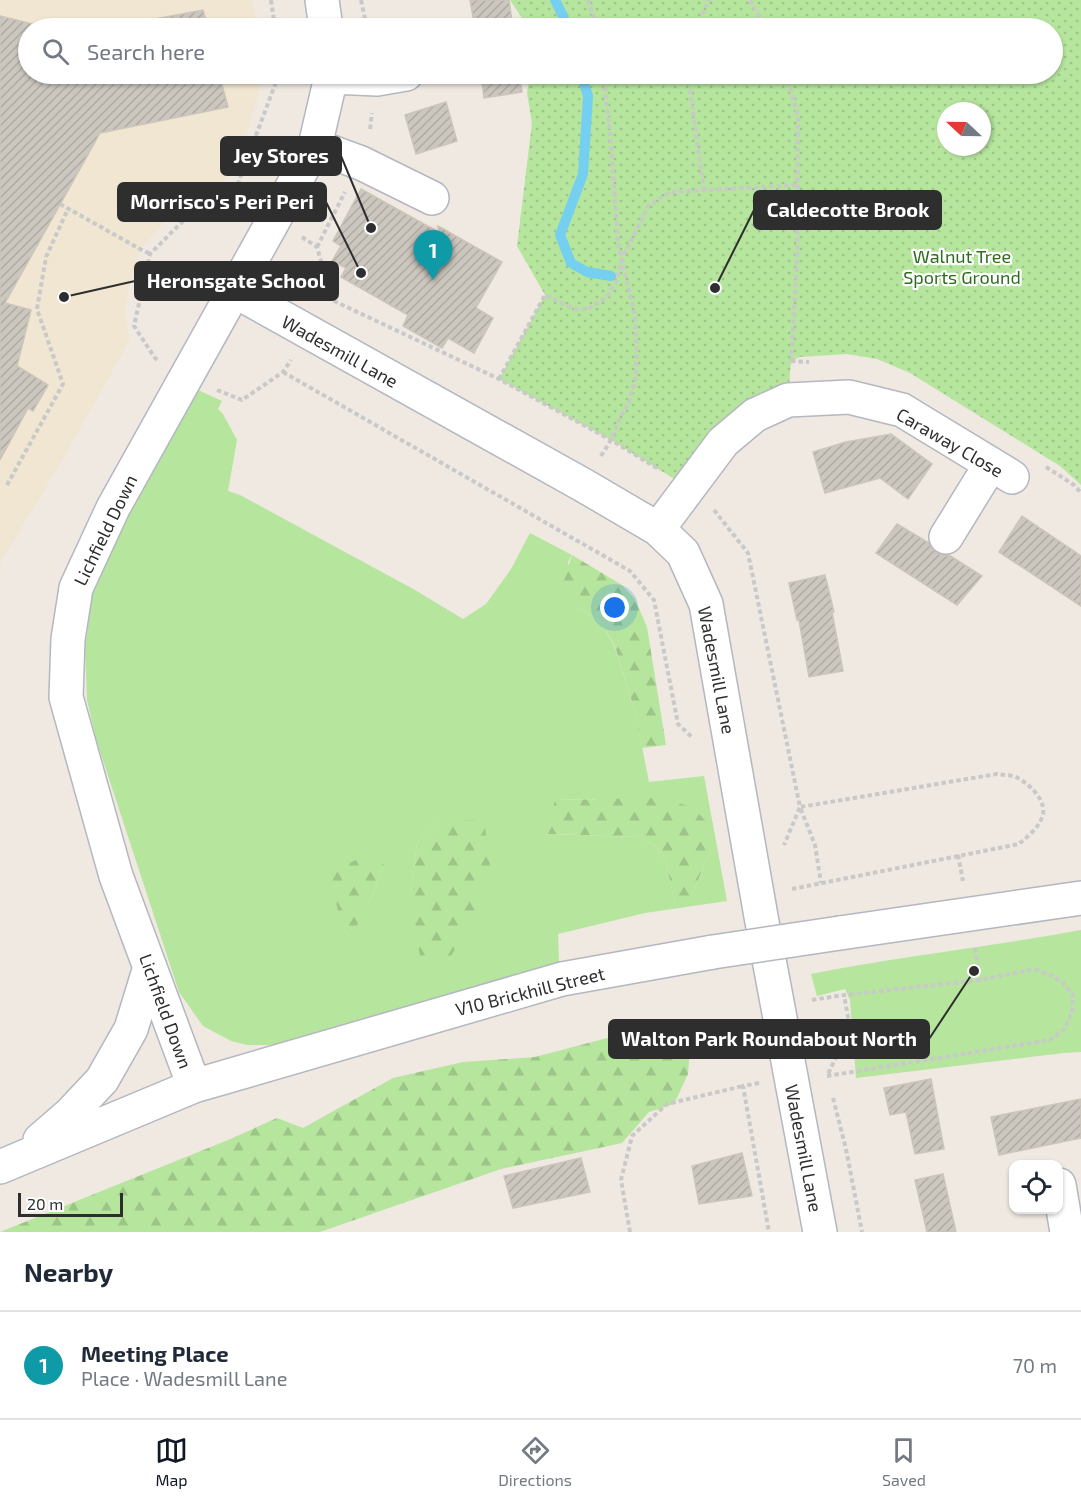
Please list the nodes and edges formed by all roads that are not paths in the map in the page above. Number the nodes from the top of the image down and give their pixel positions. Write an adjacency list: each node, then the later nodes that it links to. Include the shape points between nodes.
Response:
1 (322, 0): 2 (street)
2 (325, 18)
3 (329, 84): 4 (street, Lichfield Down)
4 (315, 146): 5 (street, via 361,163); 6 (street, Lichfield Down)
5 (432, 198)
6 (235, 291): 7 (street, Wadesmill Lane); 10 (street, Lichfield Down, via 113,508 76,588 68,639 66,697 116,876)
7 (658, 529): 8 (street, Caraway Close, via 723,442 755,415 788,400 849,397 902,410 1002,471); 16 (street, Wadesmill Lane, via 683,553 706,604)
8 (946, 537)
9 (1081, 898): 11 (street, V10 Brickhill Street, bridge, via 713,952 562,980)
10 (150, 967): 11 (street, Lichfield Down); 12 (street, via 131,1029 102,1080 70,1114)
11 (194, 1086): 12 (street, V10 Brickhill Street)
12 (9, 1163)
13 (1081, 1181): 14 (street)
14 (1063, 1184)
15 (1063, 1208): 17 (street)
16 (820, 1232)
17 (1067, 1232)

